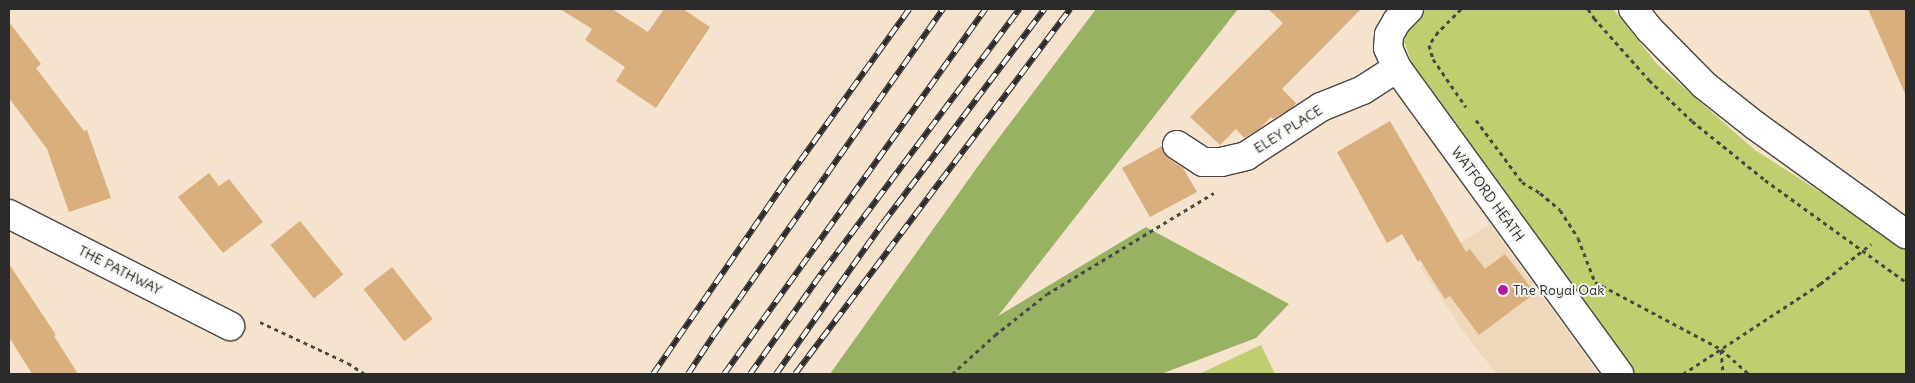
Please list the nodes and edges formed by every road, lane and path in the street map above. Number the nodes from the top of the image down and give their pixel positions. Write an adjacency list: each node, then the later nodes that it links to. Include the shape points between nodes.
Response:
1 (1409, 9): 4 (street, WATFORD HEATH, via 1389,35 1388,48)
2 (1461, 9): 5 (path, via 1429,45 1432,59)
3 (1633, 9): 10 (street, via 1704,85)
4 (1397, 68): 7 (street, ELEY PLACE, via 1363,90 1321,107 1246,156 1203,162); 15 (street, WATFORD HEATH)
5 (1469, 112)
6 (1474, 119): 12 (path, via 1522,182 1560,210 1578,238 1595,282)
7 (1176, 145)
8 (9, 214): 11 (street, THE PATHWAY)
9 (1158, 226): 14 (path, via 1047,294 995,334)
10 (1901, 230): 12 (path)
11 (230, 326): 13 (path, via 249,317)
12 (1721, 349): 16 (path); 17 (path); 18 (path)
13 (364, 374)
14 (952, 374)
15 (1619, 374)
16 (1683, 374)
17 (1723, 374)
18 (1749, 374)

